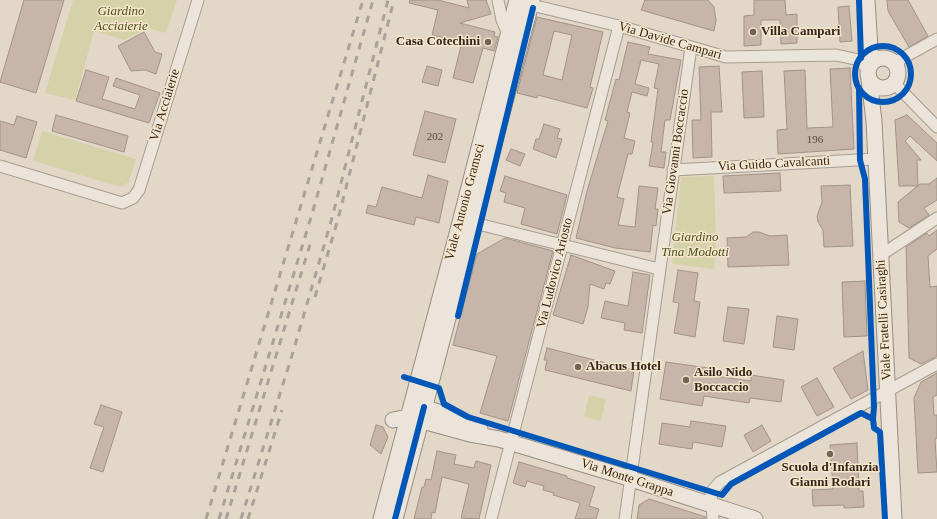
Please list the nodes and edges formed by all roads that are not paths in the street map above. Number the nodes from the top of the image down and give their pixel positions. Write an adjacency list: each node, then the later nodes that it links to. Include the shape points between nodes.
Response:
1 (198, 0): 16 (street, Via Acciaierie, via 139,190 134,198 122,203)
2 (498, 0): 7 (street)
3 (867, 0): 6 (main road, Viale Fratelli Casiraghi)
4 (522, 1): 5 (street, Via Davide Campari); 7 (main road, Viale Antonio Gramsci); 19 (main road, Viale Antonio Gramsci)
5 (619, 26): 9 (street, Via Davide Campari); 20 (street, Via Ludovico Ariosto)
6 (869, 33): 10 (main road, Viale Fratelli Casiraghi, via 879,52); 11 (main road, Viale Fratelli Casiraghi)
7 (508, 34): 25 (main road, Viale Antonio Gramsci)
8 (937, 39): 10 (street)
9 (691, 47): 11 (street, Via Davide Campari, via 726,57 836,55 859,60); 17 (street, Via Giovanni Boccaccio)
10 (891, 63): 11 (main road, via 880,59); 12 (main road, Viale Fratelli Casiraghi, via 898,73)
11 (870, 71): 12 (main road, via 875,86); 13 (main road, Viale Fratelli Casiraghi)
12 (889, 86): 13 (main road, Viale Fratelli Casiraghi, via 876,110); 14 (street)
13 (874, 121): 15 (main road, Viale Fratelli Casiraghi)
14 (937, 128)
15 (876, 159): 17 (street, Via Guido Cavalcanti); 21 (main road, Viale Fratelli Casiraghi)
16 (0, 166)
17 (673, 170): 22 (street, Via Giovanni Boccaccio)
18 (937, 218): 21 (street)
19 (474, 223): 20 (street); 25 (main road, Viale Antonio Gramsci)
20 (562, 244): 22 (street); 27 (street, Via Ludovico Ariosto)
21 (880, 255): 24 (main road, Viale Fratelli Casiraghi)
22 (659, 269): 28 (street, Via Giovanni Boccaccio)
23 (937, 364): 24 (street)
24 (888, 391): 29 (street, via 720,482 711,492); 35 (main road, Viale Fratelli Casiraghi)
25 (416, 412): 26 (main road, Viale Antonio Gramsci); 26 (main road, via 393,420 402,424); 27 (main road, Via Monte Grappa, via 463,421); 31 (main road, Viale Antonio Gramsci)
26 (403, 434): 30 (main road, Viale Antonio Gramsci)
27 (505, 440): 28 (main road, Via Monte Grappa); 32 (street, Via Ludovico Ariosto)
28 (631, 479): 29 (main road, Via Monte Grappa); 33 (street, Via Giovanni Boccaccio)
29 (712, 512): 34 (main road, Via Monte Grappa)
30 (381, 519)
31 (395, 519)
32 (491, 519)
33 (625, 519)
34 (755, 519)
35 (894, 519)

